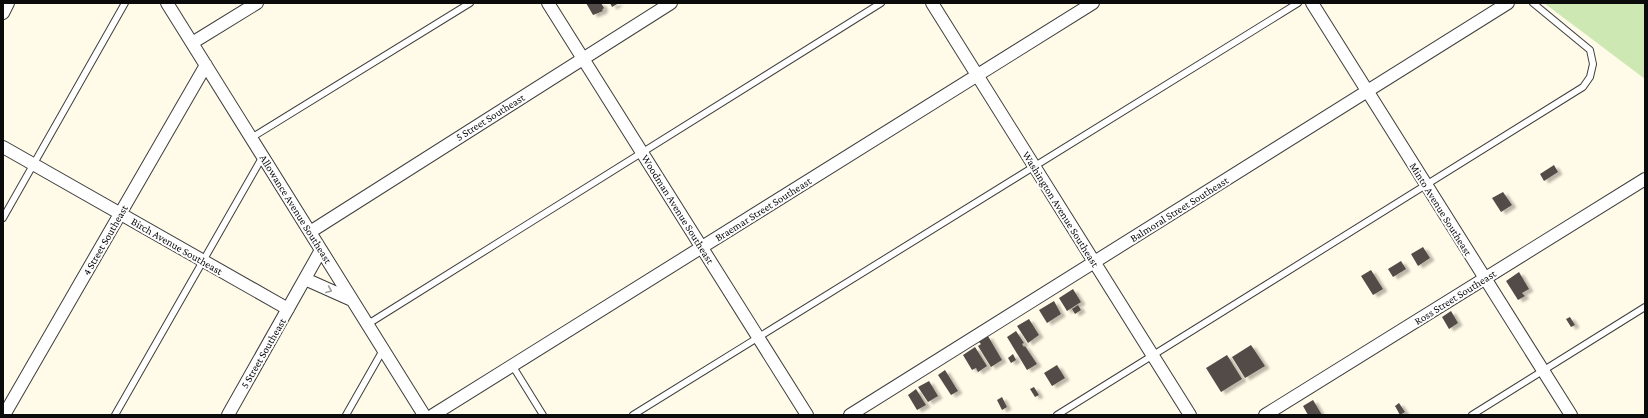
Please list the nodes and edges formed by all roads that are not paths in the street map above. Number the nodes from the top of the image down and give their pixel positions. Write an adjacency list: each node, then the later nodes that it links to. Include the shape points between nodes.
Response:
1 (8, 3): 15 (street)
2 (125, 3): 25 (lane)
3 (167, 3): 16 (street, Allowance Avenue Southeast)
4 (257, 3): 16 (street)
5 (470, 3): 21 (lane)
6 (548, 3): 17 (street, Woodman Avenue Southeast)
7 (671, 3): 17 (street, 5 Street Southeast)
8 (881, 3): 23 (lane)
9 (932, 3): 19 (street, Washington Avenue Southeast)
10 (1093, 3): 19 (street, Braemar Street Southeast)
11 (1298, 3): 26 (lane)
12 (1312, 3): 20 (street, Minto Avenue Southeast)
13 (1508, 3): 20 (street, Balmoral Street Southeast)
14 (1533, 3): 28 (lane, via 1590,50 1593,64 1590,77 1583,87)
15 (3, 12)
16 (192, 43): 18 (street, Allowance Avenue Southeast)
17 (583, 59): 23 (street, Woodman Avenue Southeast); 31 (street, 5 Street Southeast)
18 (206, 65): 21 (street, Allowance Avenue Southeast); 29 (street, 4 Street Southeast)
19 (977, 76): 26 (street, Washington Avenue Southeast); 32 (street, Braemar Street Southeast)
20 (1367, 91): 28 (street, Minto Avenue Southeast); 35 (street, Balmoral Street Southeast)
21 (251, 138): 24 (street, Allowance Avenue Southeast)
22 (3, 147): 25 (street, Birch Avenue Southeast)
23 (642, 152): 32 (street, Woodman Avenue Southeast); 41 (lane)
24 (263, 156): 31 (street, Allowance Avenue Southeast); 34 (lane)
25 (34, 165): 29 (street, Birch Avenue Southeast); 30 (lane)
26 (1034, 167): 35 (street, Washington Avenue Southeast); 42 (lane)
27 (1645, 179): 36 (street, Ross Street Southeast)
28 (1426, 184): 36 (street, Minto Avenue Southeast); 44 (lane)
29 (120, 214): 34 (street, Birch Avenue Southeast); 47 (street, 4 Street Southeast)
30 (3, 218)
31 (310, 232): 33 (street, Allowance Avenue Southeast)
32 (702, 247): 42 (street, Woodman Avenue Southeast); 45 (street, Braemar Street Southeast)
33 (321, 250): 37 (street, 5 Street Southeast); 38 (street, Allowance Avenue Southeast)
34 (203, 260): 40 (street, Birch Avenue Southeast); 48 (lane)
35 (1094, 262): 44 (street, Washington Avenue Southeast); 56 (street, Balmoral Street Southeast)
36 (1485, 278): 46 (street, Minto Avenue Southeast); 59 (street, Ross Street Southeast)
37 (305, 279): 38 (street, one-way to 38); 40 (street, 5 Street Southeast)
38 (352, 300): 41 (street, Allowance Avenue Southeast)
39 (1645, 307): 46 (lane)
40 (288, 309): 49 (street, 5 Street Southeast)
41 (368, 324): 43 (street, Allowance Avenue Southeast)
42 (759, 337): 54 (lane); 55 (street, Woodman Avenue Southeast)
43 (384, 350): 50 (lane); 51 (street, Allowance Avenue Southeast)
44 (1152, 356): 57 (lane); 58 (street, Washington Avenue Southeast)
45 (512, 365): 52 (street, Braemar Street Southeast); 53 (lane)
46 (1543, 371): 60 (lane); 61 (street, Minto Avenue Southeast)
47 (4, 415)
48 (115, 415)
49 (228, 415)
50 (346, 415)
51 (424, 415)
52 (433, 415)
53 (544, 415)
54 (633, 415)
55 (808, 415)
56 (850, 415)
57 (1057, 415)
58 (1190, 415)
59 (1265, 415)
60 (1472, 415)
61 (1571, 415)

